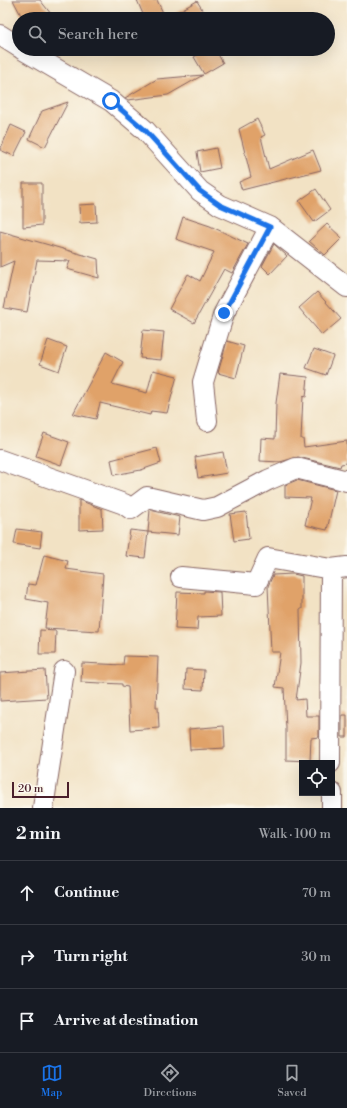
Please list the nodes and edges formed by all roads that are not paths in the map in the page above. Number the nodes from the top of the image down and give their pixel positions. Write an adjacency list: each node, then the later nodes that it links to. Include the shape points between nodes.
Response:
1 (0, 35): 2 (street)
2 (12, 43)
3 (34, 56): 4 (street, via 127,113 200,191 220,205)
4 (270, 227): 5 (street); 6 (street, via 224,313 203,382)
5 (347, 287)
6 (207, 421)
7 (0, 460): 8 (street, via 124,504 131,509 147,497 203,510 217,507 296,468)
8 (347, 480)
9 (339, 568): 10 (street, via 268,558 256,584); 12 (street)
10 (181, 577)
11 (64, 671): 14 (street)
12 (330, 760)
13 (332, 796): 15 (street)
14 (43, 808)
15 (332, 808)

